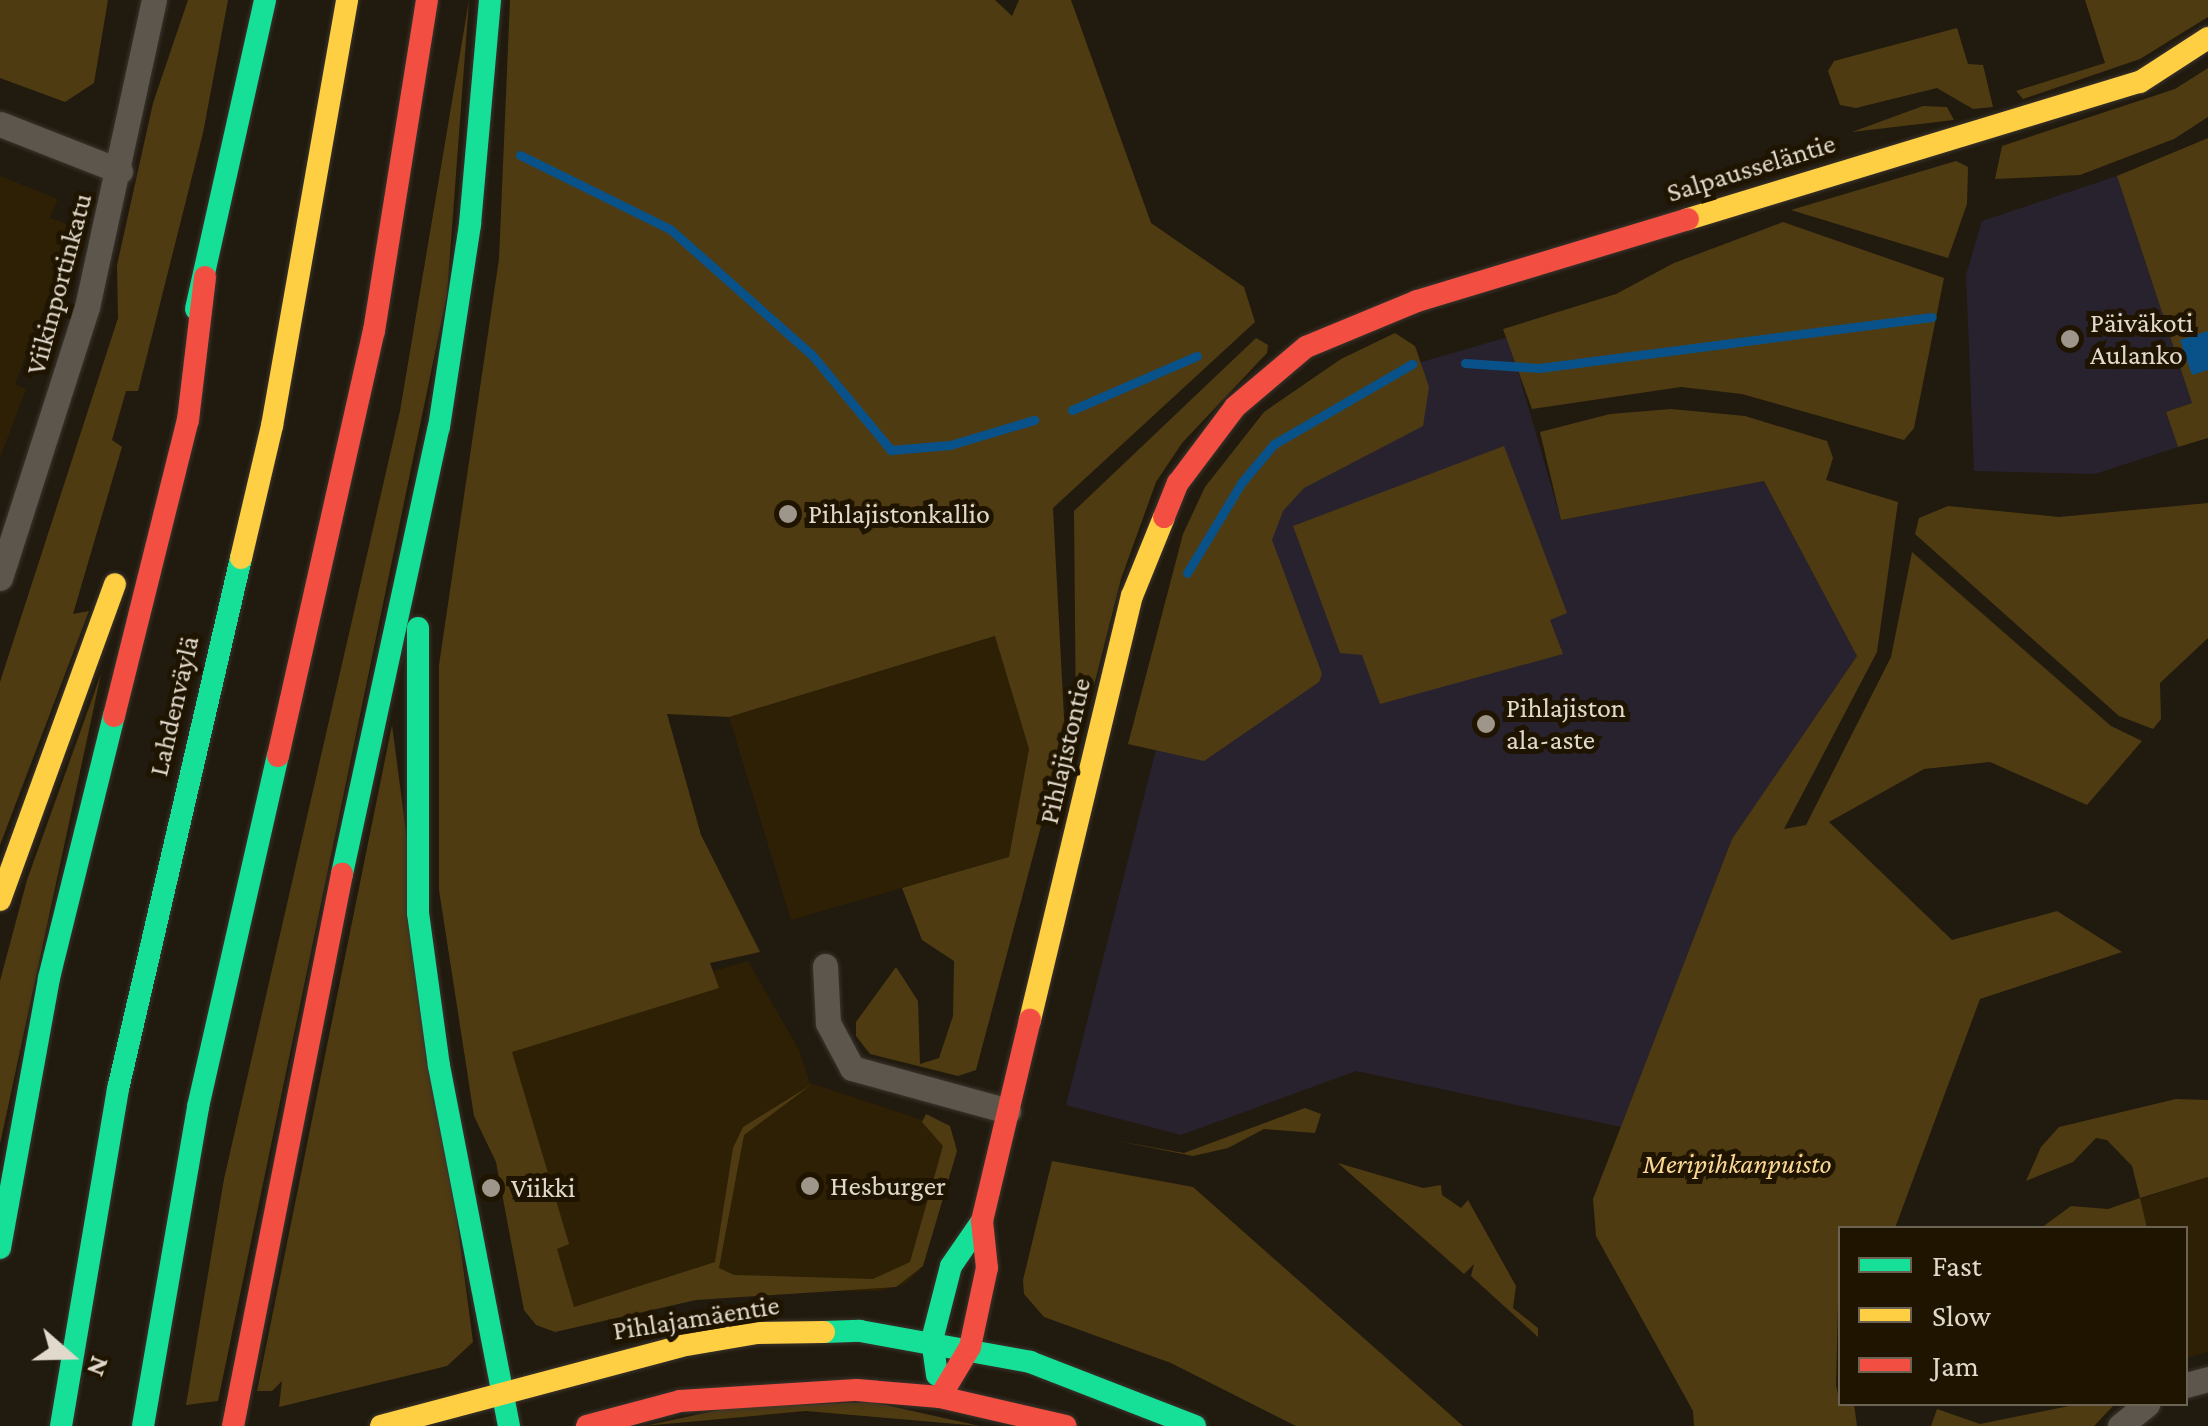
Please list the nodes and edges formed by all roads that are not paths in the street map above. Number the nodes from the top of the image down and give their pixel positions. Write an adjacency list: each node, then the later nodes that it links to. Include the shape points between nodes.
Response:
1 (154, 0): 8 (street, Viikinportinkatu)
2 (265, 0): 9 (main road)
3 (347, 0): 26 (main road, Lahdenväylä, via 272,426 118,1089)
4 (427, 0): 25 (main road, via 374,331 206,1070)
5 (490, 0): 11 (main road, via 470,224)
6 (2208, 38): 10 (main road, Salpausseläntie, via 2140,82 1416,300)
7 (0, 124): 8 (street)
8 (120, 171): 14 (street, Viikinportinkatu, via 72,361)
9 (206, 278): 12 (main road); 19 (main road, via 188,420 49,978)
10 (1306, 347): 17 (main road, Pihlajistontie, via 1235,407 1178,483 1156,528 1132,596)
11 (439, 427): 22 (main road, via 418,632 418,913 439,1066); 27 (main road)
12 (155, 447)
13 (122, 560): 15 (main road)
14 (0, 578)
15 (0, 900)
16 (825, 966): 17 (street, via 828,1023 852,1068)
17 (1008, 1111): 18 (main road, Pihlajistontie)
18 (982, 1221): 20 (main road, Pihlajistontie, via 951,1266); 21 (main road, Pihlajistontie, via 987,1268)
19 (0, 1248)
20 (932, 1340): 21 (main road, Pihlajamäentie); 22 (main road, Pihlajamäentie, via 860,1331 756,1333); 23 (main road, Pihlajistontie)
21 (970, 1347): 23 (main road, Pihlajistontie); 32 (main road, Pihlajamäentie, via 1075,1377)
22 (504, 1391): 28 (main road, Pihlajamäentie); 29 (main road)
23 (940, 1398): 30 (main road, via 762,1390 680,1401); 31 (main road)
24 (2145, 1406): 33 (street)
25 (144, 1415)
26 (61, 1426)
27 (233, 1426)
28 (381, 1426)
29 (509, 1426)
30 (587, 1426)
31 (1066, 1426)
32 (1195, 1426)
33 (2120, 1426)

